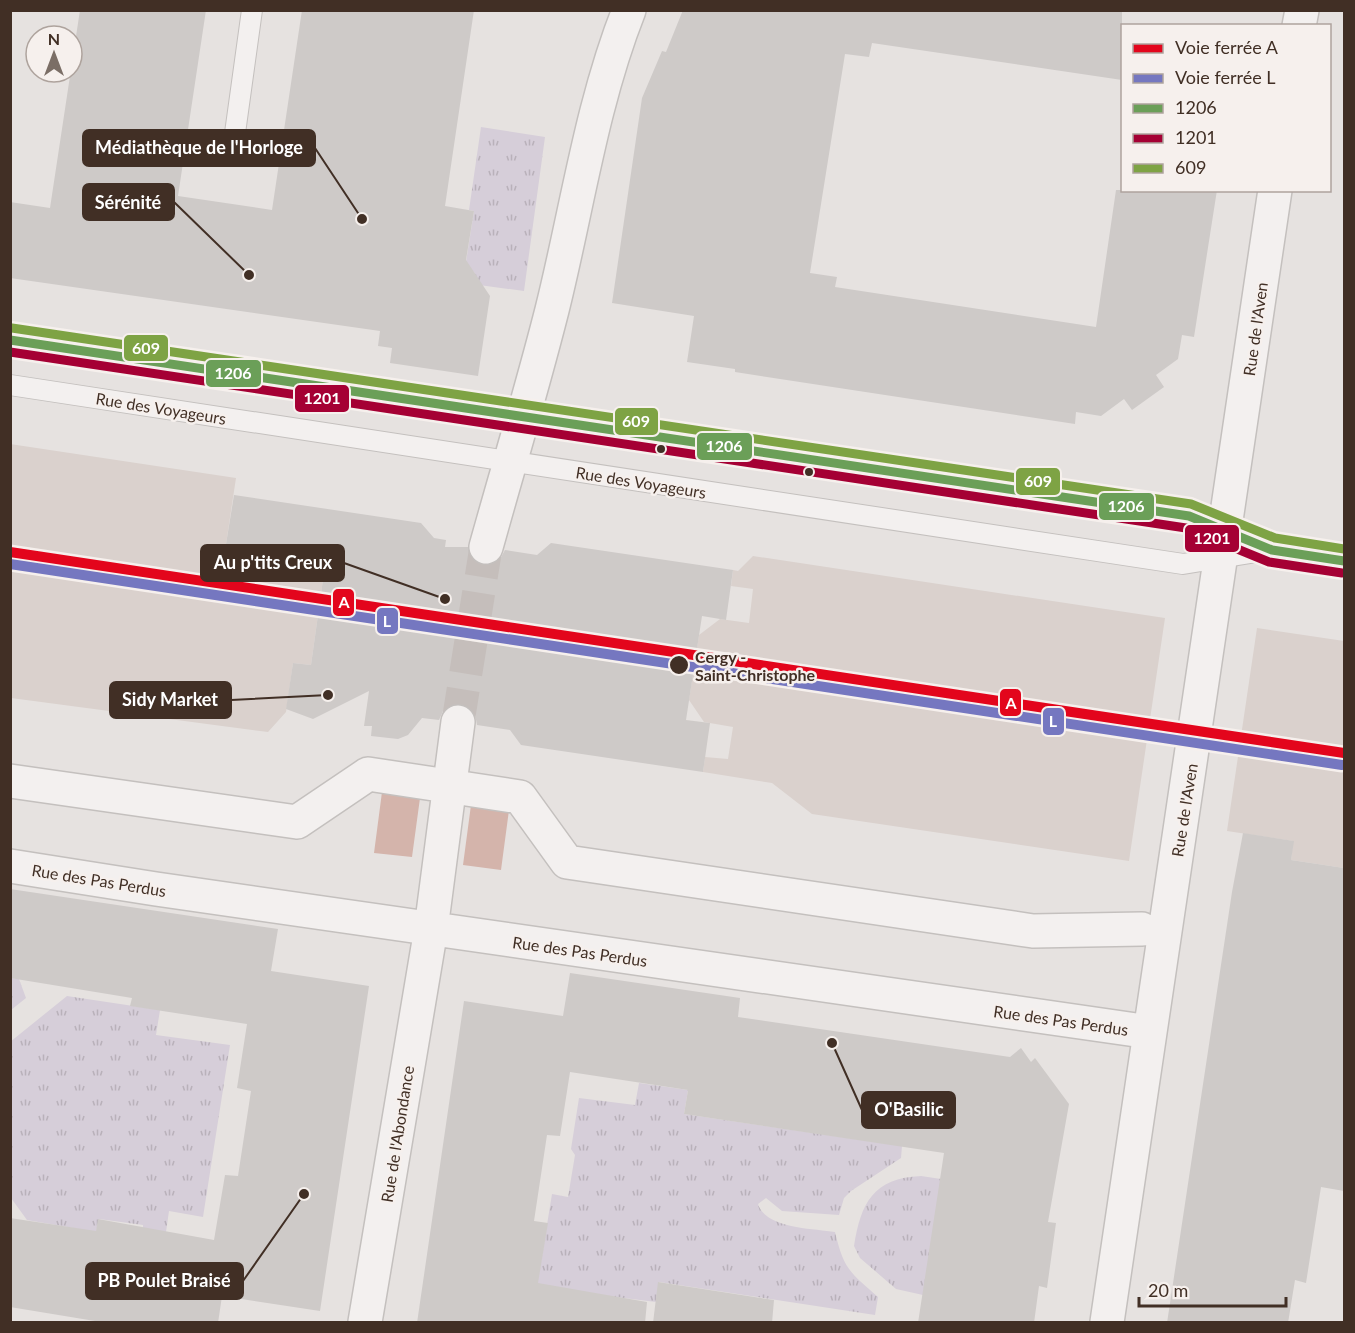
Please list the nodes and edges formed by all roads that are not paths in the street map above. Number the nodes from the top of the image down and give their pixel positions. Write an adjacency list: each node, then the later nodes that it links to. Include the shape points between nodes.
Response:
1 (252, 10): 3 (lane)
2 (629, 10): 7 (street, via 616,43 588,148 552,310)
3 (235, 133)
4 (1275, 192): 9 (street, Rue de l'Aven)
5 (10, 340): 7 (lane)
6 (10, 385): 8 (lane, Rue des Voyageurs)
7 (522, 416): 8 (street); 9 (lane, via 1189,516)
8 (510, 460): 9 (lane, Rue des Voyageurs, via 1183,564); 10 (street)
9 (1224, 545): 11 (lane); 18 (street, Rue de l'Aven)
10 (486, 547)
11 (1344, 561)
12 (458, 722): 14 (street, Rue de l'Abondance)
13 (10, 781): 14 (street, via 297,822 368,774)
14 (449, 786): 16 (street, via 520,797 567,862 1033,932); 17 (street, Rue de l'Abondance)
15 (10, 866): 17 (street, Rue des Pas Perdus)
16 (1142, 929)
17 (431, 930): 18 (street, Rue des Pas Perdus); 19 (street, Rue de l'Abondance)
18 (1150, 1032): 20 (street, Rue de l'Aven)
19 (365, 1323)
20 (1107, 1323)

